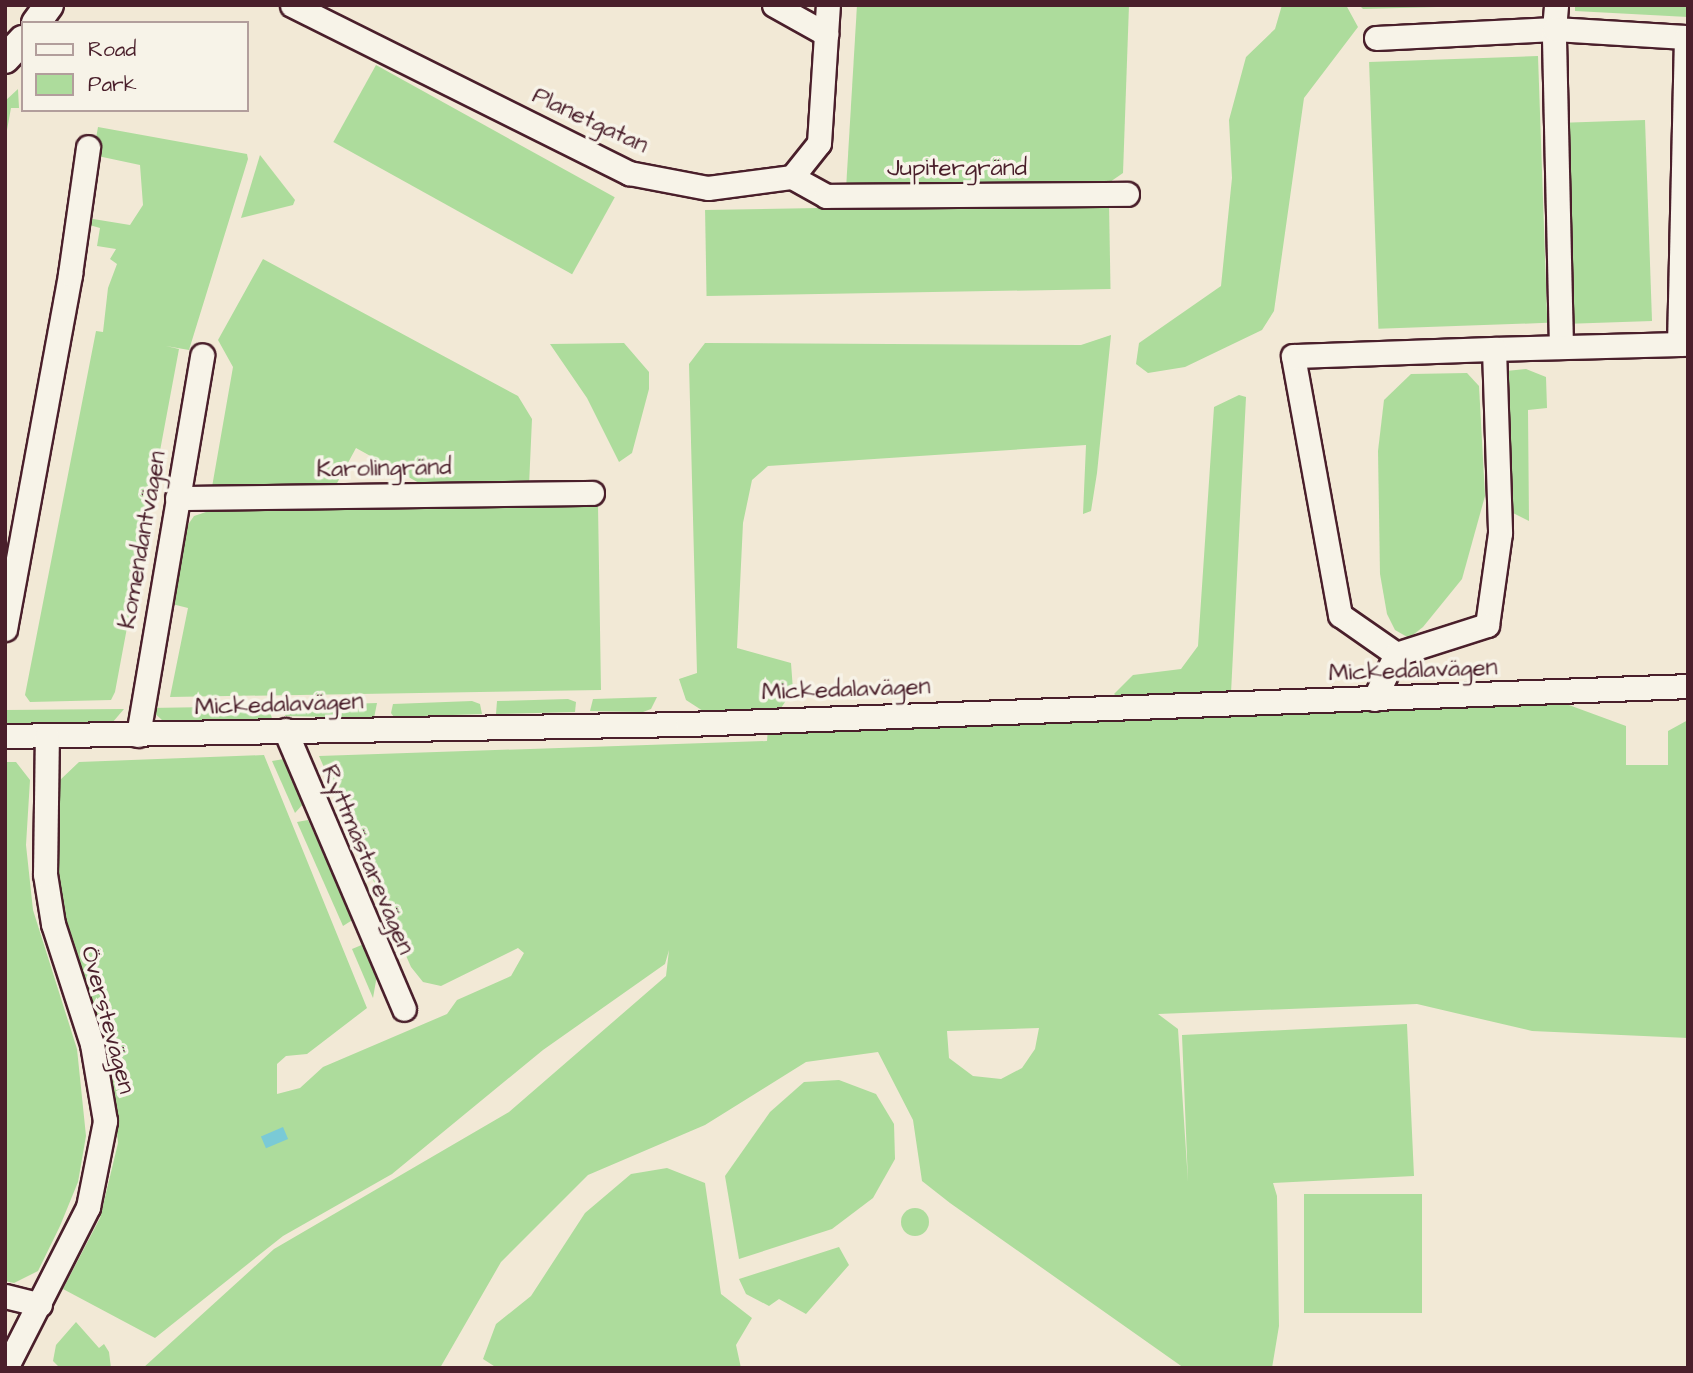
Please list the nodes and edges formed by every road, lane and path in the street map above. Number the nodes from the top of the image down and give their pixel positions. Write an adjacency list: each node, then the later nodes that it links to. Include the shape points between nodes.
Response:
1 (49, 5): 6 (street)
2 (292, 5): 14 (street, Planetgatan, via 629,173 709,188)
3 (774, 5): 8 (street)
4 (828, 5): 8 (street)
5 (1556, 5): 7 (street)
6 (37, 21)
7 (1555, 29): 9 (street); 10 (street); 17 (street)
8 (826, 34): 14 (street, via 819,144)
9 (1687, 37): 16 (street)
10 (1376, 38)
11 (21, 42): 12 (street)
12 (5, 59)
13 (88, 147): 22 (street, via 70,274)
14 (792, 177): 15 (street, Jupitergränd, via 826,196)
15 (1127, 194)
16 (1683, 344): 17 (street)
17 (1561, 347): 18 (street)
18 (1494, 349): 23 (street, via 1500,533 1488,625); 23 (street, via 1293,356 1340,615)
19 (202, 355): 21 (street, Komendantvägen)
20 (592, 493): 21 (street, Karolingränd)
21 (177, 498): 27 (street, Komendantvägen)
22 (5, 629)
23 (1396, 654): 25 (street)
24 (1688, 687): 25 (street, Mickedalavägen)
25 (1374, 699): 26 (street, Mickedalavägen, via 687,724)
26 (285, 730): 27 (street, Mickedalavägen); 30 (street, Ryttmästarevägen)
27 (138, 735): 29 (street, Mickedalavägen)
28 (5, 736): 29 (street, Mickedalavägen)
29 (47, 736): 32 (street, Överstevägen, via 45,874 53,924 92,1044 105,1121 88,1207)
30 (404, 1009)
31 (5, 1296): 32 (street)
32 (40, 1305): 33 (street, Överstevägen)
33 (6, 1368)

